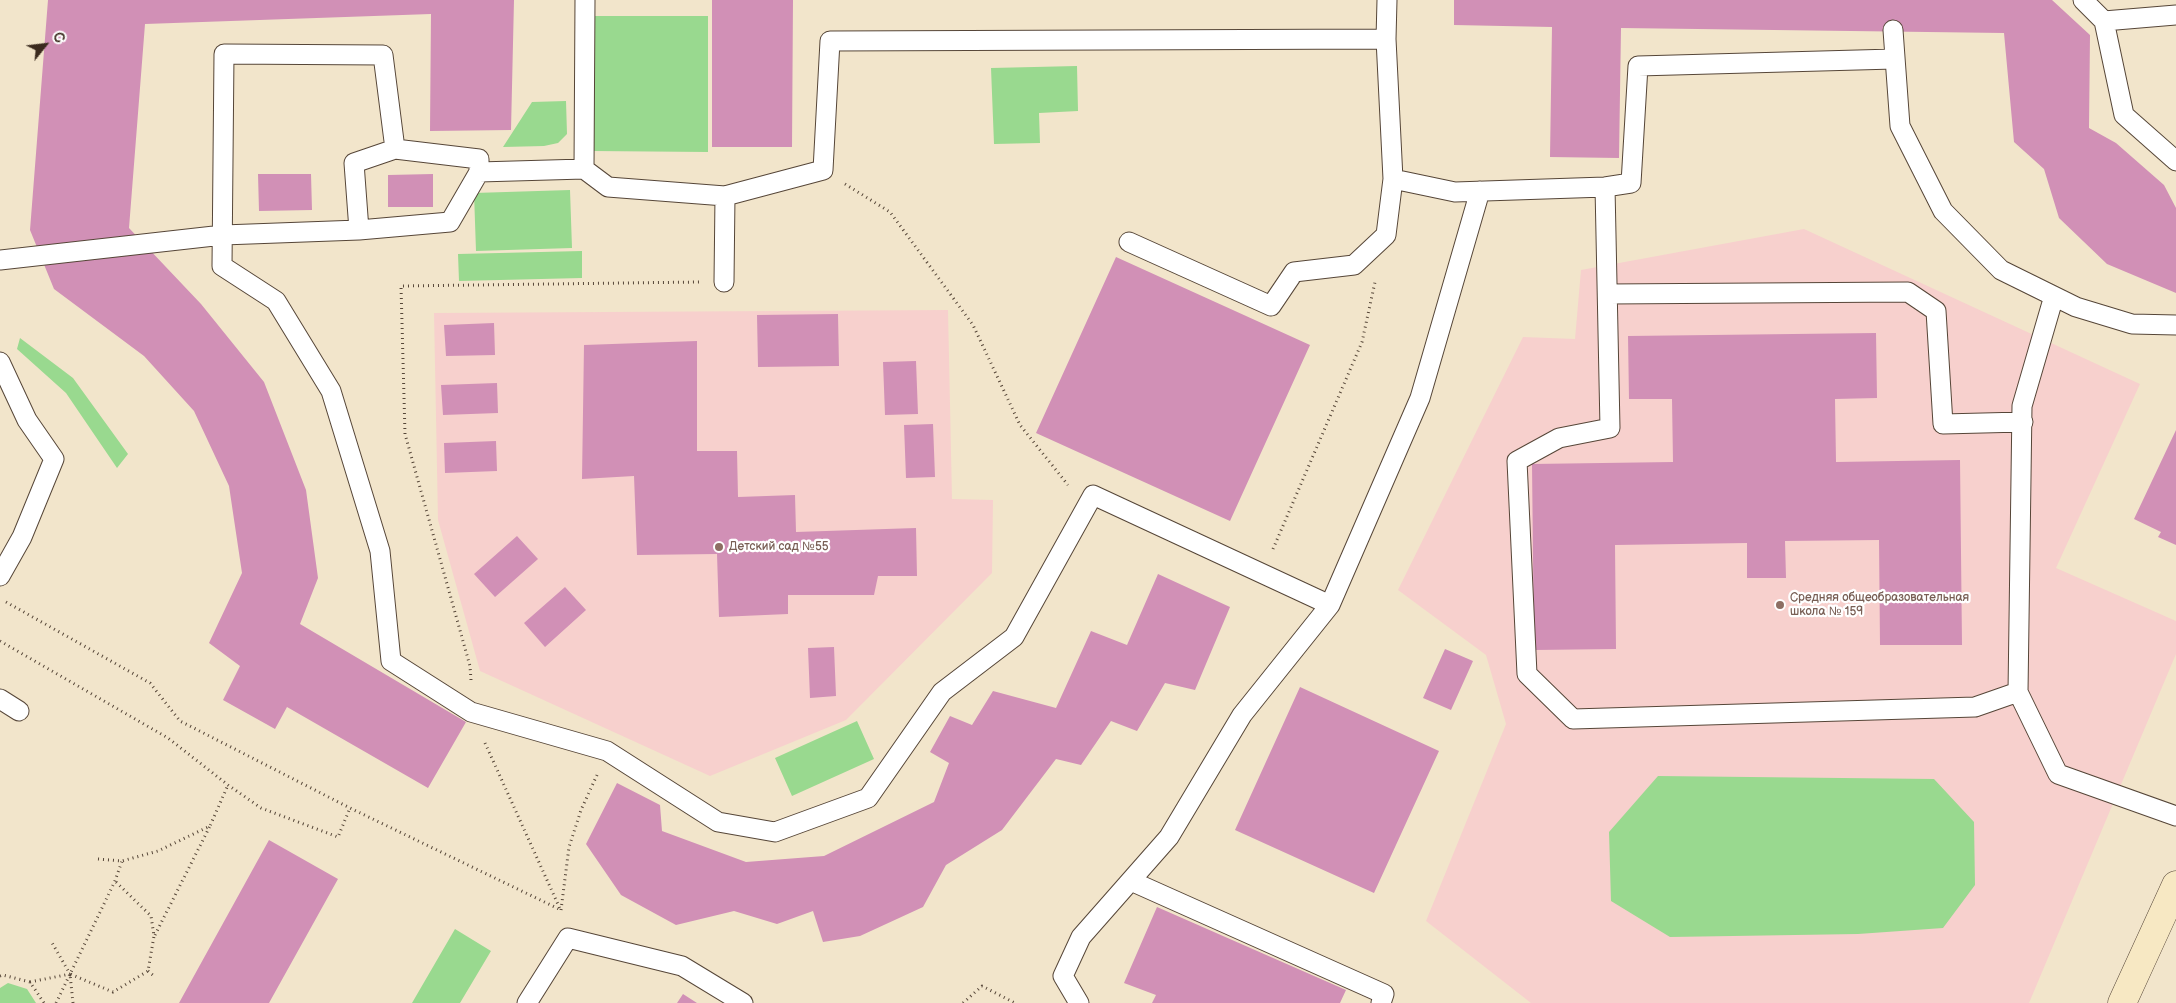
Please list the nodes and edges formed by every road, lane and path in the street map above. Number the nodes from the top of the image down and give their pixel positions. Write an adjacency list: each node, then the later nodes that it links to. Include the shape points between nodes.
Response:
1 (585, 0): 11 (lane)
2 (1387, 0): 7 (lane)
3 (2083, 0): 5 (lane)
4 (2176, 15): 5 (lane)
5 (2104, 21): 10 (lane, via 2124,114)
6 (1893, 30): 8 (lane)
7 (1386, 39): 12 (lane, via 830,41); 14 (lane)
8 (1894, 59): 15 (lane, via 1638,66 1631,182); 25 (lane, via 1900,126 1943,211 2001,270)
9 (394, 149): 13 (lane, via 479,159); 18 (lane, via 354,163); 19 (lane, via 383,55 224,54)
10 (2176, 161)
11 (584, 169): 13 (lane); 17 (lane, via 608,187)
12 (823, 170): 17 (lane); 29 (path, via 890,212 973,325 1020,425)
13 (479, 172): 18 (lane, via 450,222)
14 (1393, 179): 16 (lane, via 1455,192); 20 (lane)
15 (1605, 187): 16 (lane); 24 (lane)
16 (1480, 191): 33 (lane, via 1420,398)
17 (725, 196): 23 (lane)
18 (359, 230): 19 (lane)
19 (223, 235): 22 (lane); 38 (lane, via 222,266 276,301 330,391 380,552 391,661)
20 (1386, 236): 21 (lane, via 1354,265 1294,272 1271,306); 30 (path, via 1362,342)
21 (1130, 242)
22 (0, 260)
23 (724, 282): 38 (path, via 401,286 405,434 470,666)
24 (1608, 294): 28 (lane, via 1908,292 1936,311 1943,424); 35 (lane, via 1610,428 1559,438 1517,461 1527,674 1573,719 1975,707)
25 (2054, 296): 26 (lane, via 2076,307 2132,324); 28 (lane, via 2022,406)
26 (2176, 325)
27 (0, 362): 31 (lane, via 27,420 54,459 22,537)
28 (2022, 422): 35 (lane)
29 (1086, 509): 30 (lane, via 1093,495); 39 (lane, via 1014,637 942,692 868,798 775,832 718,822)
30 (1263, 574): 33 (lane)
31 (0, 576)
32 (0, 599): 41 (path, via 150,683 180,721)
33 (1330, 605): 47 (lane, via 1242,715 1169,837)
34 (0, 641): 40 (path, via 168,738)
35 (2018, 692): 42 (lane, via 2058,774)
36 (0, 699): 37 (lane)
37 (19, 711)
38 (471, 712): 39 (lane); 49 (path)
39 (608, 751): 49 (path, via 581,810 569,848)
40 (228, 785): 41 (path, via 261,808 338,837); 43 (path)
41 (350, 808): 49 (path)
42 (2176, 816)
43 (210, 826): 45 (path, via 158,851); 50 (path)
44 (98, 859): 45 (path)
45 (122, 861): 46 (path)
46 (115, 881): 50 (path, via 151,916); 54 (path)
47 (1131, 881): 65 (lane, via 1081,937 1064,976); 66 (lane, via 1384,994)
48 (2176, 886): 67 (main road)
49 (561, 911): 51 (path)
50 (154, 936): 53 (path)
51 (568, 938): 61 (lane); 62 (lane, via 682,966)
52 (51, 941): 54 (path)
53 (148, 971): 54 (path, via 113,992); 56 (path)
54 (70, 974): 57 (path); 59 (path); 60 (path)
55 (0, 976): 57 (path, via 3,974)
56 (155, 977)
57 (30, 982): 58 (path)
58 (44, 1003)
59 (56, 1003)
60 (73, 1003)
61 (527, 1003)
62 (743, 1003)
63 (963, 1003): 64 (path, via 982,986)
64 (1015, 1003)
65 (1079, 1003)
66 (1381, 1003)
67 (2122, 1003)

